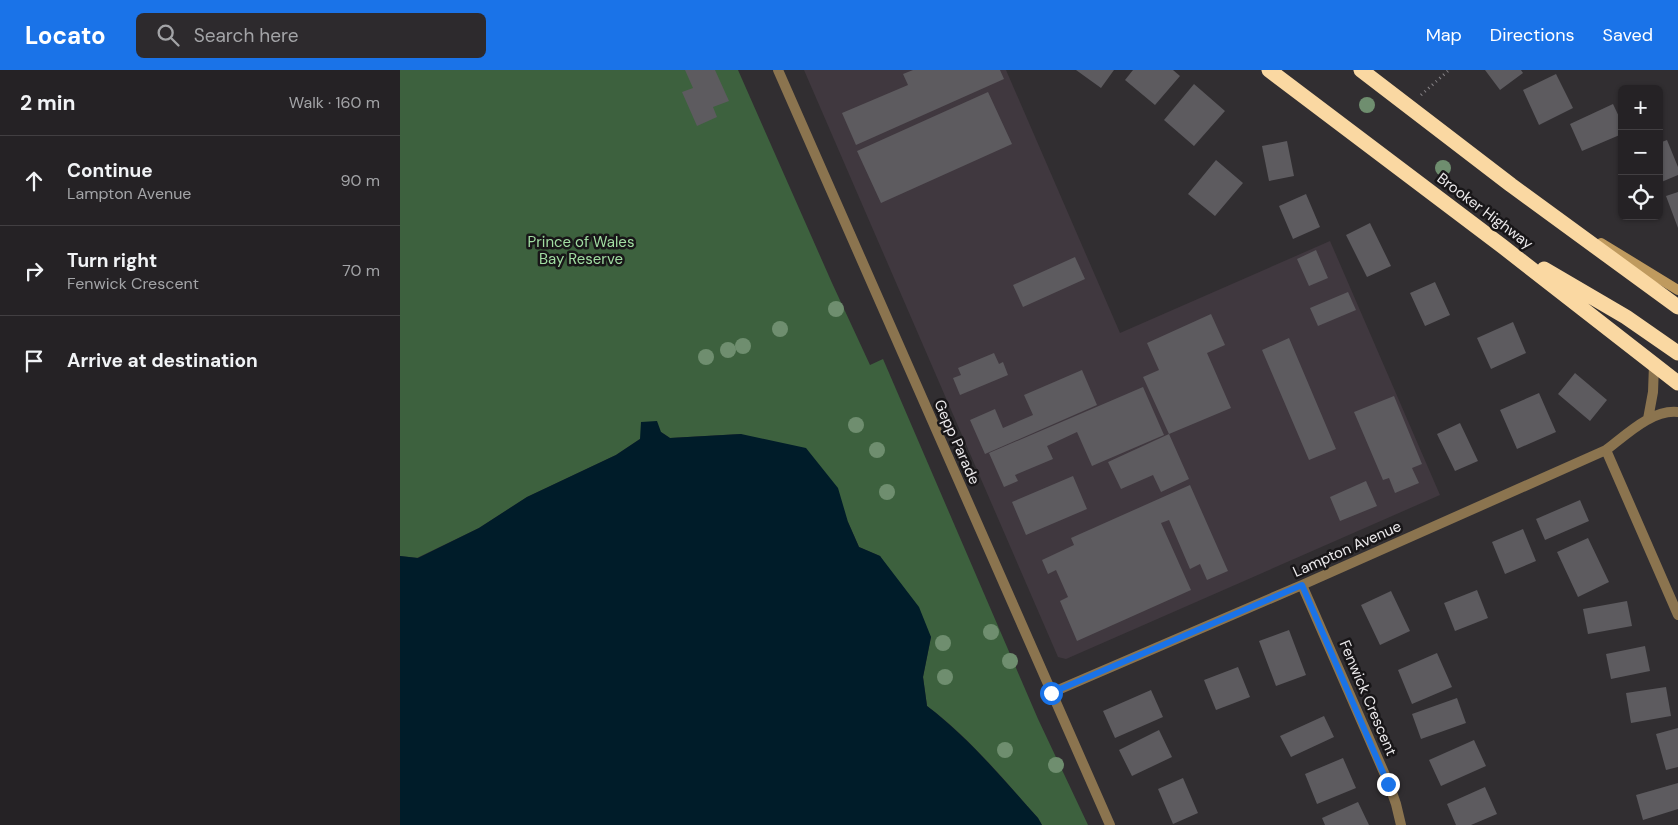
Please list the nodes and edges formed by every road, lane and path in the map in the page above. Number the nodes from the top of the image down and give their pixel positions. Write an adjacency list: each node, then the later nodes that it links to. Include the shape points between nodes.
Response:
1 (778, 70): 18 (street, Gepp Parade)
2 (1269, 70): 7 (highway, Brooker Highway)
3 (1361, 70): 5 (highway)
4 (1449, 70): 5 (path)
5 (1409, 106): 6 (highway)
6 (1532, 200): 8 (street); 9 (highway)
7 (1502, 246): 10 (highway, via 1594,298); 11 (highway, Brooker Highway)
8 (1678, 290)
9 (1678, 307)
10 (1678, 353)
11 (1654, 365): 12 (highway, Brooker Highway); 14 (street)
12 (1678, 383)
13 (1678, 412): 14 (street, Lampton Avenue)
14 (1648, 419): 15 (street, Lampton Avenue)
15 (1606, 450): 16 (street, Lampton Avenue); 17 (street)
16 (1302, 585): 18 (street, Lampton Avenue); 20 (street, Fenwick Crescent, via 1388,784)
17 (1678, 615)
18 (1051, 693): 19 (street, Gepp Parade)
19 (1110, 825)
20 (1401, 825)

